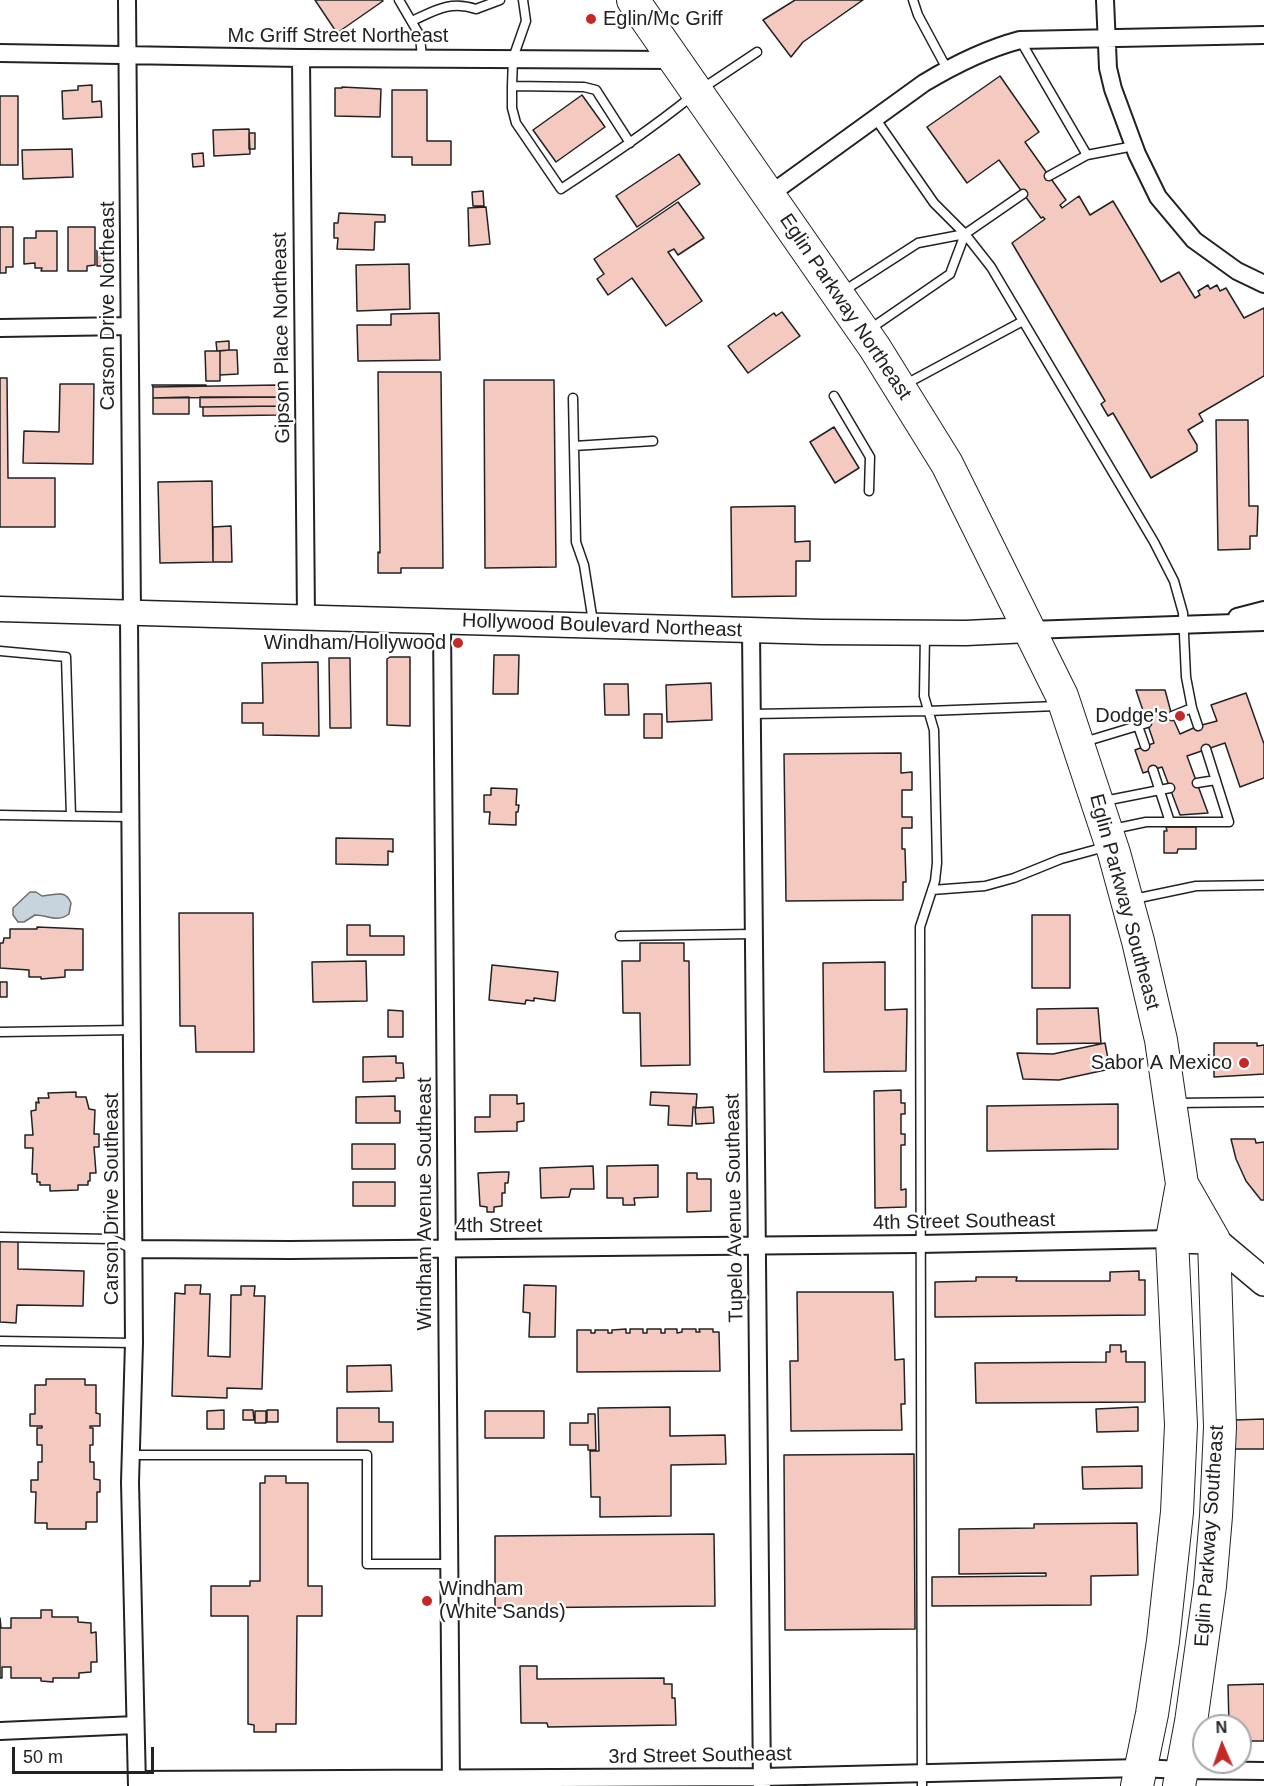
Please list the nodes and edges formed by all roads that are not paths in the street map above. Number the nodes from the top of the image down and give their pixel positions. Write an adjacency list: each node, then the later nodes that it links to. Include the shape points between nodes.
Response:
1 (127, 0): 14 (street, Carson Drive Northeast)
2 (399, 0): 8 (lane)
3 (500, 0): 8 (lane, via 476,9 450,4)
4 (523, 0): 17 (lane, via 526,21)
5 (913, 0): 19 (lane)
6 (1106, 0): 10 (street)
7 (640, 5): 18 (highway, Eglin Parkway Northeast)
8 (412, 21): 16 (lane, via 420,36)
9 (1264, 35): 10 (street)
10 (1108, 38): 11 (street); 24 (street, via 1113,89)
11 (1020, 40): 19 (street, via 996,46); 25 (lane)
12 (757, 52): 21 (lane)
13 (0, 53): 14 (street, Mc Griff Street Northeast)
14 (127, 56): 15 (street, Mc Griff Street Northeast); 33 (street, Carson Drive Northeast)
15 (301, 58): 16 (street, Mc Griff Street Northeast); 45 (street, Gipson Place Northeast)
16 (422, 58): 17 (street, Mc Griff Street Northeast)
17 (513, 58): 18 (street, Mc Griff Street Northeast); 20 (lane)
18 (675, 60): 21 (highway, Eglin Parkway Northeast)
19 (946, 69): 22 (street)
20 (512, 86): 23 (lane, via 596,90); 23 (lane, via 516,123 561,189)
21 (697, 92): 23 (lane); 28 (highway, Eglin Parkway Northeast)
22 (875, 118): 28 (street); 29 (lane, via 934,203)
23 (630, 143)
24 (1134, 146): 25 (lane); 30 (street, via 1158,197 1194,240 1237,271)
25 (1086, 155): 26 (lane)
26 (1049, 176)
27 (1023, 194): 29 (lane)
28 (769, 195): 31 (highway, Eglin Parkway Northeast)
29 (965, 234): 31 (lane, via 918,243); 32 (lane, via 991,267); 35 (lane, via 950,274)
30 (1264, 284)
31 (838, 294): 35 (highway, Eglin Parkway Northeast)
32 (1023, 321): 36 (lane); 50 (lane, via 1154,542 1174,581)
33 (129, 326): 34 (street); 44 (street, Carson Drive Northeast)
34 (0, 328)
35 (864, 332): 36 (highway, Eglin Parkway Northeast)
36 (901, 387): 52 (highway, Eglin Parkway Northeast, via 947,464)
37 (834, 396): 41 (lane, via 870,457)
38 (573, 398): 40 (lane)
39 (653, 441): 40 (lane)
40 (574, 446): 49 (lane, via 576,542 584,565)
41 (869, 491)
42 (0, 609): 44 (street, Hollywood Boulevard Northeast)
43 (1264, 610): 48 (street, Hollywood Boulevard Northeast)
44 (132, 613): 45 (street, Hollywood Boulevard Northeast); 71 (street, Carson Drive Southeast)
45 (306, 618): 46 (street, Hollywood Boulevard Northeast)
46 (442, 621): 49 (street, Hollywood Boulevard Northeast); 89 (street, Windham Avenue Southeast)
47 (1264, 622): 48 (street, Hollywood Boulevard Northeast)
48 (1204, 625): 50 (street, Hollywood Boulevard Northeast)
49 (593, 626): 51 (street, Hollywood Boulevard Northeast)
50 (1184, 626): 52 (street, Hollywood Boulevard Northeast); 56 (lane)
51 (751, 630): 53 (street, Hollywood Boulevard Northeast); 58 (street, Tupelo Avenue Southeast)
52 (1029, 630): 53 (street, Hollywood Boulevard Northeast); 55 (highway, Eglin Parkway Southeast)
53 (925, 633): 57 (lane, via 924,696)
54 (0, 651): 70 (lane, via 66,657)
55 (1065, 705): 57 (lane); 61 (highway, Eglin Parkway Southeast)
56 (1192, 708): 59 (lane); 60 (lane)
57 (928, 711): 58 (lane); 75 (lane, via 934,730 937,863)
58 (752, 714): 77 (street, Tupelo Avenue Southeast)
59 (1172, 716)
60 (1198, 726)
61 (1078, 744): 62 (lane, via 1142,725); 73 (highway, Eglin Parkway Southeast)
62 (1145, 746)
63 (1206, 749): 65 (lane)
64 (1153, 770): 68 (lane)
65 (1216, 780): 66 (lane); 72 (lane, via 1229,822)
66 (1197, 783)
67 (1170, 788): 68 (lane)
68 (1159, 790): 72 (lane); 73 (lane)
69 (0, 815): 70 (lane)
70 (71, 816): 71 (lane)
71 (131, 818): 79 (street, Carson Drive Southeast)
72 (1170, 822): 73 (lane)
73 (1105, 826): 75 (lane, via 1061,859 1014,878 985,886); 76 (highway, Eglin Parkway Southeast)
74 (1264, 885): 76 (lane, via 1196,886)
75 (932, 890): 87 (lane, via 920,927)
76 (1127, 901): 82 (highway, Eglin Parkway Southeast, via 1161,1040)
77 (754, 934): 78 (lane); 88 (street, Tupelo Avenue Southeast)
78 (620, 936)
79 (132, 1030): 80 (lane); 90 (street, Carson Drive Southeast)
80 (0, 1032)
81 (1264, 1102): 82 (lane)
82 (1171, 1103): 83 (highway, Eglin Parkway Southeast)
83 (1182, 1184): 85 (highway, Eglin Parkway Southeast); 86 (highway, Eglin Parkway Southeast)
84 (0, 1236): 90 (lane, via 111,1239)
85 (1172, 1239): 86 (main road); 87 (street, 4th Street Southeast); 99 (highway, Eglin Parkway Southeast, via 1181,1425 1177,1512 1163,1641)
86 (1214, 1240): 91 (main road); 100 (highway, Eglin Parkway Southeast, via 1220,1426 1216,1516 1202,1648)
87 (919, 1244): 88 (street, 4th Street Southeast); 101 (lane)
88 (757, 1245): 89 (street, 4th Street); 102 (street, Tupelo Avenue Southeast)
89 (446, 1247): 90 (street, 4th Street); 95 (street, Windham Avenue Southeast)
90 (133, 1249): 93 (street, Carson Drive Southeast)
91 (1264, 1282)
92 (0, 1341): 93 (lane)
93 (134, 1343): 94 (street, Carson Drive Southeast)
94 (131, 1455): 95 (lane, via 367,1455 367,1563); 96 (street, Carson Drive Southeast)
95 (449, 1563): 104 (street, Windham Avenue Southeast)
96 (135, 1725): 97 (street); 103 (street, Carson Drive Southeast)
97 (0, 1731)
98 (1264, 1771): 100 (street, 3rd Street Southeast)
99 (1139, 1777): 100 (street, 3rd Street Southeast); 101 (street, 3rd Street Southeast)
100 (1180, 1778)
101 (922, 1780): 102 (street, 3rd Street Southeast)
102 (762, 1782): 104 (street, 3rd Street Southeast)
103 (137, 1783): 104 (street, 3rd Street Southeast)
104 (451, 1783)

